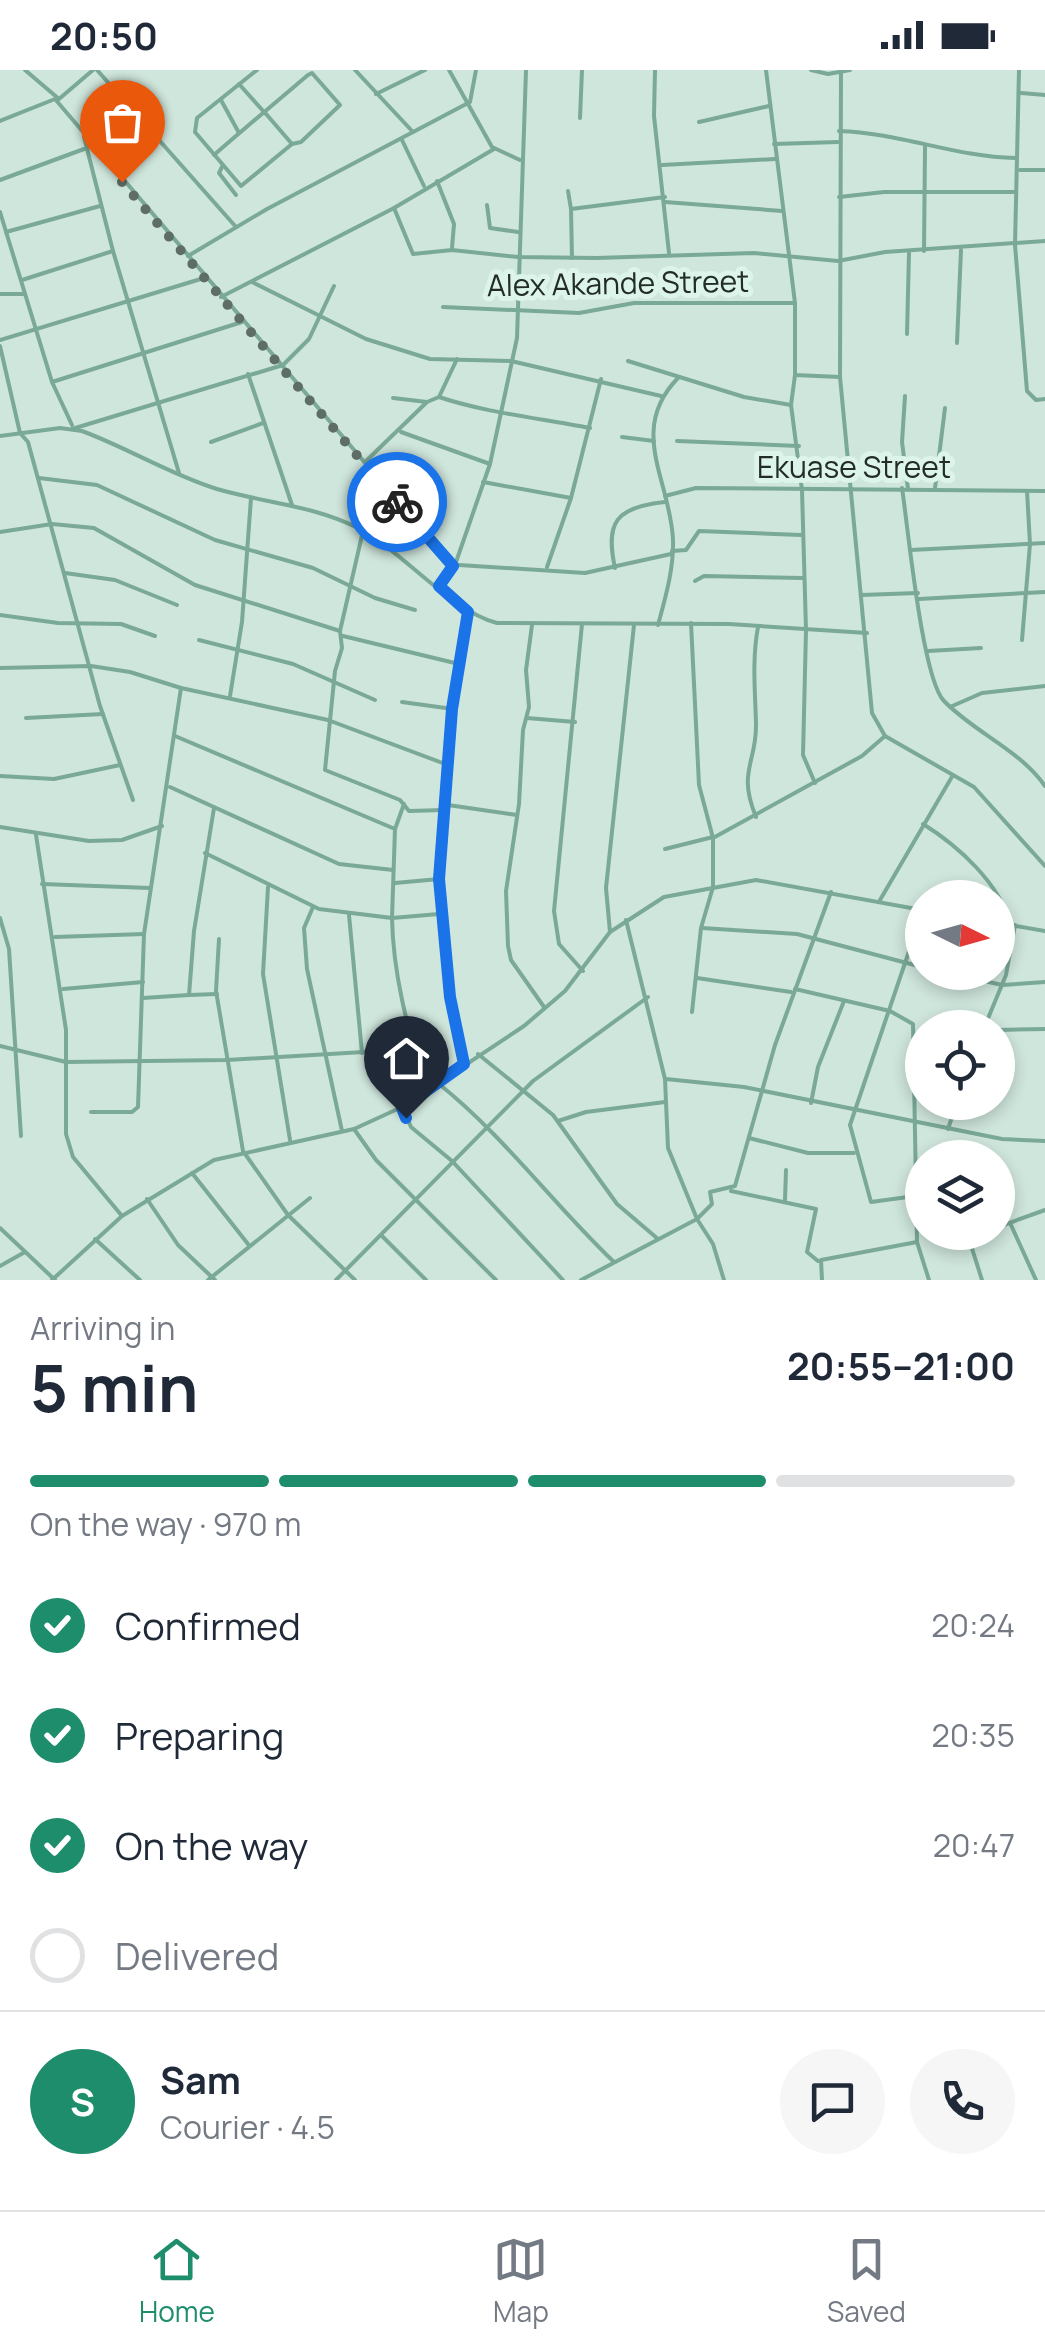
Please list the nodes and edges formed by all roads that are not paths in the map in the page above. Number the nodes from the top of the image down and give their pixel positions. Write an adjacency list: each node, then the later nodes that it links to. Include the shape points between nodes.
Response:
1 (25, 70): 20 (street)
2 (95, 70): 20 (street); 62 (street)
3 (257, 70): 16 (street)
4 (355, 70): 18 (street)
5 (425, 70): 18 (street)
6 (450, 70): 22 (street)
7 (476, 70): 22 (street)
8 (526, 70): 42 (street)
9 (582, 70): 25 (street)
10 (655, 70): 44 (street)
11 (766, 70): 23 (street)
12 (811, 70): 15 (street)
13 (850, 70): 15 (street)
14 (1019, 70): 17 (street)
15 (841, 71): 28 (street)
16 (240, 84): 21 (street); 24 (street)
17 (1021, 93): 19 (street); 40 (street)
18 (376, 94): 29 (street)
19 (1045, 95)
20 (55, 99): 26 (street); 31 (street)
21 (221, 100): 30 (street); 39 (street, via 193,125)
22 (470, 102): 29 (street); 38 (street)
23 (769, 106): 27 (street); 35 (street)
24 (264, 112): 30 (street); 34 (street); 34 (street, via 312,73 327,88 337,111)
25 (580, 118)
26 (0, 121)
27 (700, 122)
28 (840, 130): 33 (street); 36 (street)
29 (414, 132): 32 (street)
30 (239, 133): 39 (street)
31 (84, 137): 37 (street); 74 (street)
32 (402, 140): 49 (street); 62 (street)
33 (838, 142): 35 (street); 54 (street)
34 (292, 144): 43 (street, via 242,186)
35 (774, 144): 41 (street)
36 (925, 146): 40 (street); 52 (street)
37 (84, 148): 47 (street); 57 (street)
38 (494, 149): 42 (street); 48 (street)
39 (214, 155): 43 (street)
40 (1018, 158): 45 (street)
41 (775, 159): 44 (street); 60 (street)
42 (520, 160): 64 (street)
43 (223, 165): 53 (street, via 219,173)
44 (662, 166): 55 (street)
45 (1019, 170): 46 (street); 51 (street)
46 (1045, 170)
47 (0, 180)
48 (437, 181): 49 (street); 67 (street, via 454,224)
49 (425, 187): 58 (street)
50 (568, 191): 59 (street)
51 (1016, 192): 52 (street); 66 (street)
52 (923, 195): 54 (street); 69 (street)
53 (236, 196)
54 (839, 197): 77 (street)
55 (665, 200): 59 (street); 60 (street); 72 (street)
56 (487, 205): 64 (street, via 490,228)
57 (100, 206): 63 (street); 70 (street)
58 (394, 208): 67 (street, via 410,253); 80 (street)
59 (571, 210): 76 (street)
60 (782, 211): 73 (street)
61 (0, 212): 63 (street)
62 (236, 227): 74 (street)
63 (6, 232): 79 (street)
64 (518, 232): 75 (street)
65 (1045, 241): 66 (street)
66 (1015, 245): 68 (street); 111 (street, via 1026,390)
67 (452, 250): 75 (street)
68 (962, 250): 69 (street); 94 (street)
69 (924, 251): 71 (street)
70 (113, 252): 79 (street); 85 (street)
71 (909, 253): 77 (street); 92 (street)
72 (669, 254): 73 (street); 76 (street)
73 (788, 256): 77 (street); 86 (street)
74 (187, 257): 78 (street)
75 (518, 258): 76 (street); 88 (street)
76 (572, 258)
77 (838, 261): 103 (street)
78 (204, 278): 84 (street); 85 (street)
79 (20, 281): 83 (street)
80 (252, 282): 84 (street); 89 (street)
81 (334, 286): 89 (street)
82 (0, 294): 83 (street)
83 (24, 294): 91 (street)
84 (220, 297): 90 (street)
85 (128, 303): 91 (street); 95 (street)
86 (795, 303): 88 (street, Alex Akande Street, via 634,303 579,313); 102 (street)
87 (442, 306): 88 (street, Alex Akande Street)
88 (516, 313): 97 (street)
89 (319, 316): 96 (street, via 430,359); 100 (street, via 310,339)
90 (242, 322): 95 (street); 100 (street)
91 (35, 330): 93 (street); 106 (street)
92 (906, 334)
93 (0, 343): 99 (street)
94 (956, 343)
95 (143, 355): 106 (street); 113 (street)
96 (457, 358): 97 (street); 109 (street)
97 (511, 361): 105 (street); 116 (street)
98 (628, 361): 104 (street)
99 (3, 364): 121 (street)
100 (282, 365): 101 (street); 128 (street)
101 (248, 374): 113 (street); 117 (street)
102 (794, 375): 103 (street); 114 (street)
103 (840, 377): 138 (street)
104 (678, 378): 107 (street); 114 (street)
105 (601, 379): 107 (street); 119 (street)
106 (52, 382): 118 (street)
107 (661, 396): 124 (street)
108 (905, 396): 133 (street)
109 (439, 397): 112 (street); 116 (street)
110 (392, 398): 112 (street)
111 (1045, 399)
112 (426, 402): 120 (street)
113 (157, 405): 118 (street); 130 (street)
114 (792, 405): 127 (street)
115 (945, 408): 135 (street)
116 (502, 410): 119 (street); 129 (street)
117 (262, 423): 126 (street); 142 (street)
118 (73, 428): 121 (street); 130 (street)
119 (590, 428): 140 (street)
120 (401, 432): 128 (street); 129 (street)
121 (20, 433): 122 (street); 131 (street)
122 (0, 436)
123 (622, 438): 124 (street)
124 (654, 441): 141 (street)
125 (677, 441): 127 (street)
126 (211, 442)
127 (799, 446): 134 (street)
128 (365, 462): 152 (street)
129 (490, 464): 132 (street)
130 (180, 474): 139 (street)
131 (39, 478): 143 (street); 149 (street, via 98,485)
132 (483, 482): 140 (street); 152 (street)
133 (905, 488): 135 (street, Ekuase Street); 138 (street, Ekuase Street); 150 (street)
134 (802, 490): 138 (street, Ekuase Street); 141 (street, Ekuase Street, via 696,488); 146 (street)
135 (935, 490): 136 (street, Ekuase Street)
136 (1027, 490): 137 (street, Ekuase Street); 148 (street)
137 (1045, 490)
138 (849, 491): 162 (street)
139 (251, 498): 142 (street); 149 (street)
140 (571, 498): 153 (street)
141 (665, 499): 151 (street); 154 (street, Ekuase Street, via 612,522)
142 (292, 505): 144 (street)
143 (52, 524): 145 (street); 155 (street); 164 (street, via 105,532 195,585)
144 (363, 531): 158 (street); 159 (street)
145 (0, 532)
146 (801, 536): 151 (street, via 699,531 686,550); 156 (street)
147 (1045, 543): 148 (street)
148 (1030, 544): 150 (street); 160 (street)
149 (246, 550): 158 (street); 164 (street)
150 (911, 550): 163 (street)
151 (672, 552): 154 (street); 174 (street)
152 (455, 565): 153 (street); 159 (street)
153 (546, 568): 154 (street)
154 (615, 568)
155 (65, 573): 165 (street, via 115,580); 169 (street)
156 (802, 578): 157 (street); 176 (street)
157 (695, 581)
158 (349, 584): 166 (street); 177 (street)
159 (439, 586): 167 (street)
160 (1027, 591): 161 (street); 163 (street); 181 (street)
161 (1045, 592)
162 (861, 596): 163 (street); 178 (street)
163 (919, 596): 184 (street)
164 (244, 600): 177 (street); 183 (street)
165 (176, 604)
166 (416, 610)
167 (468, 612): 173 (street); 185 (street)
168 (0, 614): 169 (street)
169 (78, 622): 179 (street, via 121,624); 186 (street)
170 (691, 623): 174 (street); 175 (street); 221 (street, via 699,785)
171 (582, 624): 172 (street); 173 (street); 200 (street)
172 (634, 624): 174 (street); 246 (street, via 606,888)
173 (532, 626): 198 (street)
174 (658, 626)
175 (758, 626): 176 (street); 215 (street, via 756,736 745,772)
176 (806, 630): 178 (street); 207 (street, via 804,756)
177 (341, 633): 185 (street); 188 (street)
178 (866, 633): 202 (street, via 872,712)
179 (155, 636)
180 (198, 640): 183 (street)
181 (1022, 640)
182 (981, 648): 184 (street)
183 (238, 650): 188 (street); 191 (street)
184 (928, 651): 194 (street, via 937,692)
185 (459, 664): 195 (street)
186 (91, 666): 187 (street); 190 (street); 196 (street)
187 (0, 668)
188 (336, 682): 192 (street); 199 (street)
189 (1045, 686): 194 (street, via 982,693)
190 (181, 688): 191 (street); 201 (street)
191 (230, 696): 199 (street)
192 (375, 700)
193 (402, 702): 195 (street)
194 (950, 707): 209 (street, via 1027,764)
195 (452, 709): 204 (street)
196 (103, 714): 197 (street); 203 (street)
197 (26, 718)
198 (527, 718): 200 (street); 214 (street)
199 (328, 720): 204 (street); 211 (street, via 327,773)
200 (575, 722): 252 (street, via 554,910 559,944)
201 (174, 736): 208 (street); 219 (street)
202 (885, 736): 205 (street); 207 (street)
203 (120, 765): 206 (street, via 54,780); 210 (street)
204 (448, 765): 213 (street)
205 (953, 775): 216 (street); 224 (street, via 974,787)
206 (0, 776)
207 (815, 783): 215 (street)
208 (168, 786): 212 (street); 217 (street)
209 (1045, 786)
210 (133, 800)
211 (404, 804): 213 (street, via 414,812); 219 (street)
212 (214, 806): 223 (street); 226 (street, via 339,864)
213 (446, 807): 214 (street); 227 (street)
214 (517, 815): 264 (street, via 506,891 508,946)
215 (756, 817): 221 (street)
216 (923, 824): 228 (street, via 952,842); 235 (street)
217 (162, 826): 220 (street, via 110,841); 233 (street)
218 (0, 828): 220 (street)
219 (395, 829): 226 (street)
220 (36, 835): 230 (street)
221 (713, 838): 222 (street); 232 (street)
222 (664, 848)
223 (204, 853): 231 (street); 260 (street)
224 (1043, 859): 225 (street)
225 (1045, 866)
226 (392, 870): 229 (street)
227 (439, 879): 229 (street); 239 (street)
228 (985, 880)
229 (395, 883): 241 (street)
230 (42, 884): 233 (street); 248 (street)
231 (268, 887): 236 (street); 276 (street, via 263,974)
232 (714, 887): 234 (street, via 756,880); 242 (street, via 664,896); 244 (street)
233 (150, 888): 247 (street)
234 (831, 892): 235 (street); 250 (street)
235 (879, 902): 237 (street)
236 (313, 907): 238 (street); 273 (street, via 304,928 307,969)
237 (905, 907)
238 (349, 914): 241 (street); 274 (street)
239 (439, 914): 241 (street); 280 (street)
240 (0, 918): 271 (street, via 9,950)
241 (392, 918): 272 (street, via 392,954)
242 (626, 920): 246 (street); 261 (street)
243 (1015, 925): 245 (street)
244 (701, 928): 250 (street); 253 (street)
245 (1045, 931)
246 (610, 932): 252 (street)
247 (144, 934): 248 (street); 254 (street)
248 (54, 936): 257 (street)
249 (219, 938): 259 (street)
250 (812, 939): 251 (street); 258 (street)
251 (905, 962): 265 (street)
252 (583, 971): 264 (street)
253 (697, 978): 258 (street); 266 (street)
254 (142, 982): 257 (street); 262 (street)
255 (1045, 982): 256 (street)
256 (1015, 984)
257 (62, 990): 278 (street)
258 (794, 991): 263 (street); 283 (street)
259 (216, 994): 260 (street); 277 (street)
260 (189, 995): 262 (street)
261 (648, 997): 281 (street); 284 (street)
262 (143, 998): 279 (street)
263 (844, 1001): 265 (street); 287 (street)
264 (545, 1008): 275 (street)
265 (890, 1011): 267 (street); 290 (street)
266 (692, 1012)
267 (905, 1019)
268 (1015, 1030): 269 (street)
269 (1045, 1030)
270 (0, 1046): 271 (street)
271 (15, 1049): 278 (street); 299 (street)
272 (414, 1049): 274 (street); 285 (street)
273 (328, 1053): 274 (street); 276 (street); 298 (street)
274 (362, 1053)
275 (478, 1054): 280 (street); 284 (street)
276 (279, 1056): 277 (street); 301 (street)
277 (227, 1060): 279 (street); 303 (street)
278 (66, 1062): 279 (street); 316 (street, via 65,1119 74,1157)
279 (137, 1062): 289 (street, via 136,1110)
280 (464, 1064): 282 (street)
281 (665, 1079): 283 (street); 286 (street)
282 (439, 1084): 285 (street); 295 (street)
283 (762, 1090): 287 (street); 300 (street)
284 (524, 1091): 294 (street); 295 (street)
285 (426, 1092): 288 (street)
286 (665, 1102): 294 (street); 317 (street, via 668,1148)
287 (811, 1103): 290 (street)
288 (402, 1108): 296 (street); 305 (street, via 411,1127)
289 (92, 1112)
290 (854, 1112): 291 (street); 304 (street)
291 (905, 1118)
292 (917, 1120): 297 (street)
293 (951, 1120): 297 (street)
294 (558, 1121): 322 (street, via 618,1204)
295 (488, 1127): 305 (street); 330 (street)
296 (354, 1129): 298 (street); 312 (street)
297 (948, 1129): 302 (street)
298 (342, 1131): 301 (street)
299 (21, 1136)
300 (748, 1138): 304 (street, via 808,1153); 308 (street)
301 (290, 1141): 303 (street)
302 (1045, 1141)
303 (242, 1151): 307 (street); 315 (street)
304 (854, 1153): 309 (street, via 871,1202)
305 (452, 1161): 312 (street); 340 (street)
306 (786, 1170): 313 (street)
307 (192, 1173): 311 (street); 325 (street)
308 (731, 1191): 313 (street); 317 (street, via 710,1192 710,1206)
309 (905, 1197)
310 (310, 1198): 315 (street)
311 (147, 1199): 316 (street); 333 (street, via 178,1246)
312 (417, 1200): 321 (street); 339 (street)
313 (785, 1200): 329 (street, via 816,1210 807,1252)
314 (1045, 1210): 318 (street)
315 (288, 1215): 325 (street); 332 (street)
316 (122, 1216): 323 (street)
317 (698, 1219): 322 (street); 342 (street)
318 (1015, 1223)
319 (0, 1228): 328 (street)
320 (1015, 1234): 346 (street)
321 (382, 1236): 332 (street); 338 (street)
322 (658, 1238): 330 (street)
323 (95, 1239): 334 (street); 335 (street)
324 (905, 1244): 329 (street)
325 (249, 1245): 333 (street)
326 (920, 1250): 344 (street)
327 (970, 1250): 345 (street)
328 (26, 1252): 331 (street); 334 (street)
329 (818, 1261): 343 (street)
330 (614, 1262): 341 (street)
331 (0, 1266)
332 (345, 1271): 336 (street); 337 (street)
333 (212, 1279)
334 (53, 1280)
335 (140, 1280)
336 (336, 1280)
337 (354, 1280)
338 (426, 1280)
339 (496, 1280)
340 (563, 1280)
341 (581, 1280)
342 (724, 1280)
343 (822, 1280)
344 (929, 1280)
345 (982, 1280)
346 (1036, 1280)

